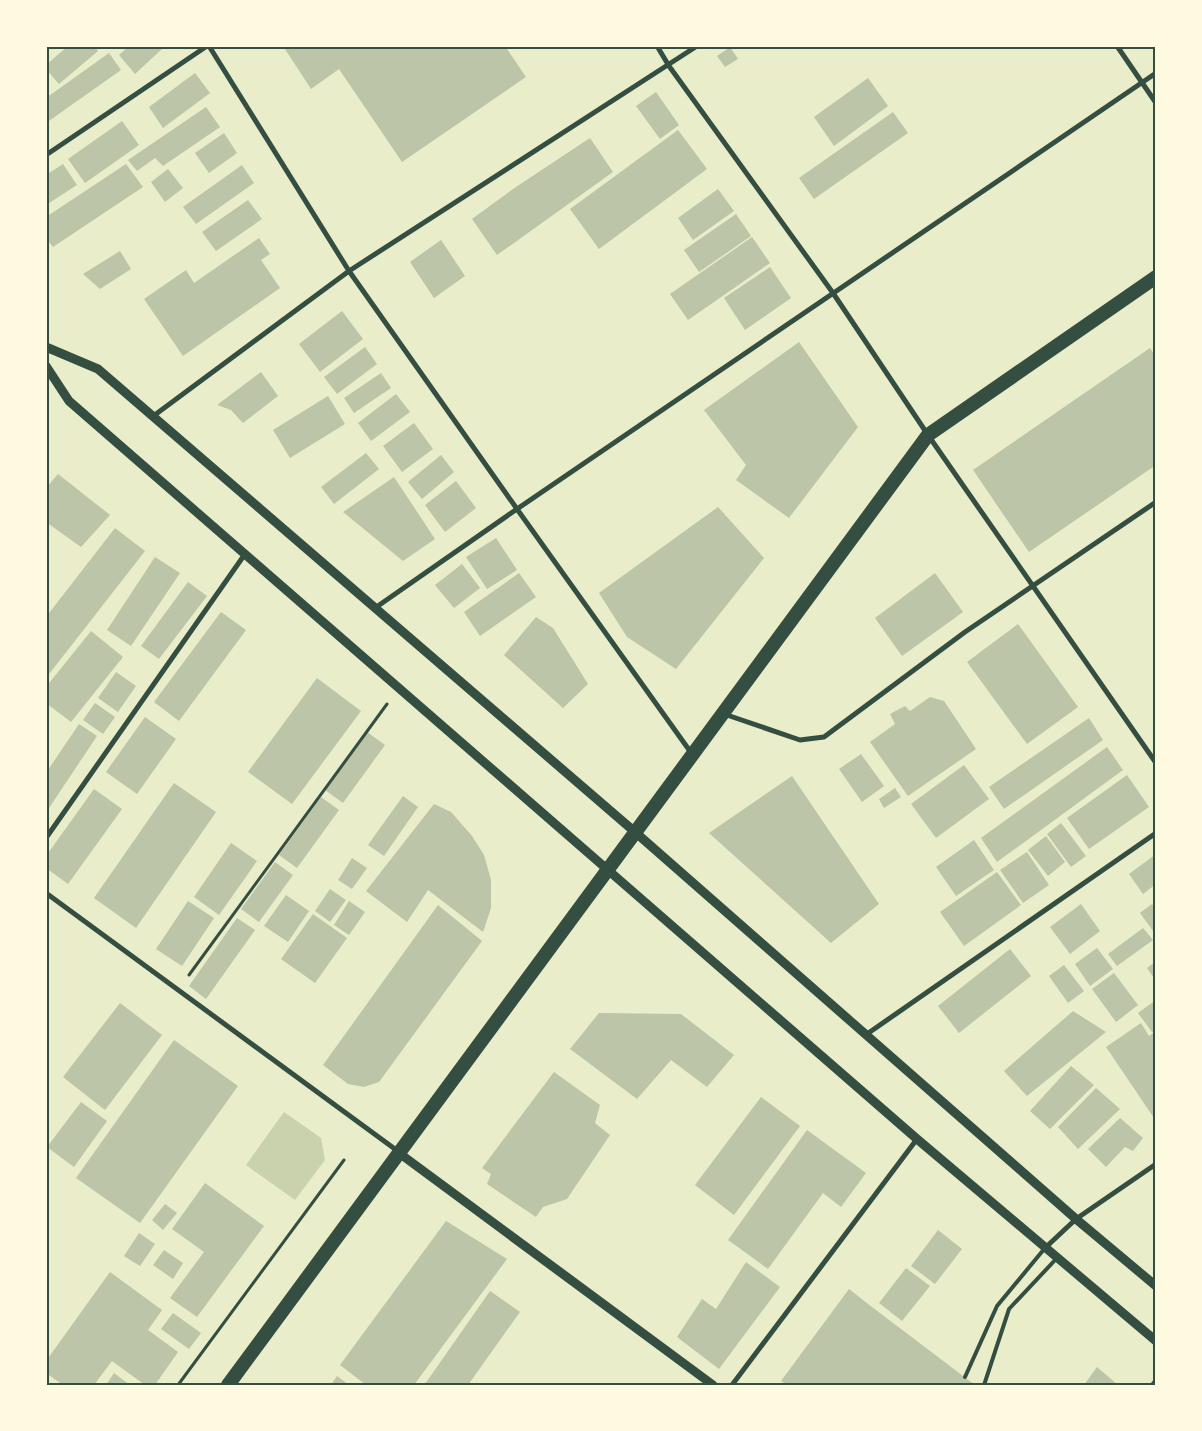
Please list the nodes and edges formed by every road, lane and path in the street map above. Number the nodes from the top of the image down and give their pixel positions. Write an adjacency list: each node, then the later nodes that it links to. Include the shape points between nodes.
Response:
1 (208, 46): 9 (street); 10 (street)
2 (657, 46): 5 (street)
3 (697, 46): 5 (street)
4 (1117, 46): 7 (street)
5 (669, 66): 10 (street); 12 (street)
6 (1156, 73): 7 (street)
7 (1141, 82): 8 (street); 12 (street)
8 (1156, 102)
9 (46, 155)
10 (349, 271): 15 (street); 18 (street)
11 (1156, 277): 16 (highway)
12 (833, 293): 16 (street); 18 (street)
13 (46, 347): 15 (street, via 98,369)
14 (46, 366): 19 (street, via 69,401)
15 (152, 416): 21 (street)
16 (928, 435): 20 (street); 23 (highway)
17 (1156, 502): 20 (street)
18 (517, 509): 21 (street); 24 (street)
19 (245, 554): 22 (street); 28 (street)
20 (1033, 586): 23 (street, via 965,632 824,737 800,740); 25 (street)
21 (375, 608): 26 (street)
22 (399, 687): 29 (street); 31 (path)
23 (722, 713): 24 (highway)
24 (693, 754): 26 (highway)
25 (1156, 763)
26 (635, 832): 29 (highway); 32 (street)
27 (1156, 833): 32 (street)
28 (46, 838)
29 (608, 870): 33 (street); 34 (highway)
30 (46, 893): 31 (street)
31 (178, 990): 34 (street)
32 (867, 1034): 37 (street)
33 (917, 1139): 38 (street); 47 (street)
34 (399, 1153): 45 (highway); 46 (street)
35 (344, 1160): 44 (path)
36 (1156, 1164): 37 (street)
37 (1076, 1218): 38 (street); 40 (street)
38 (1045, 1248): 39 (street); 42 (lane, via 996,1306)
39 (1057, 1258): 41 (street); 48 (lane, via 1009,1309)
40 (1156, 1286)
41 (1156, 1341)
42 (965, 1377)
43 (1156, 1380): 49 (lane)
44 (178, 1385)
45 (228, 1385)
46 (714, 1385)
47 (732, 1385)
48 (984, 1385)
49 (1152, 1385)

